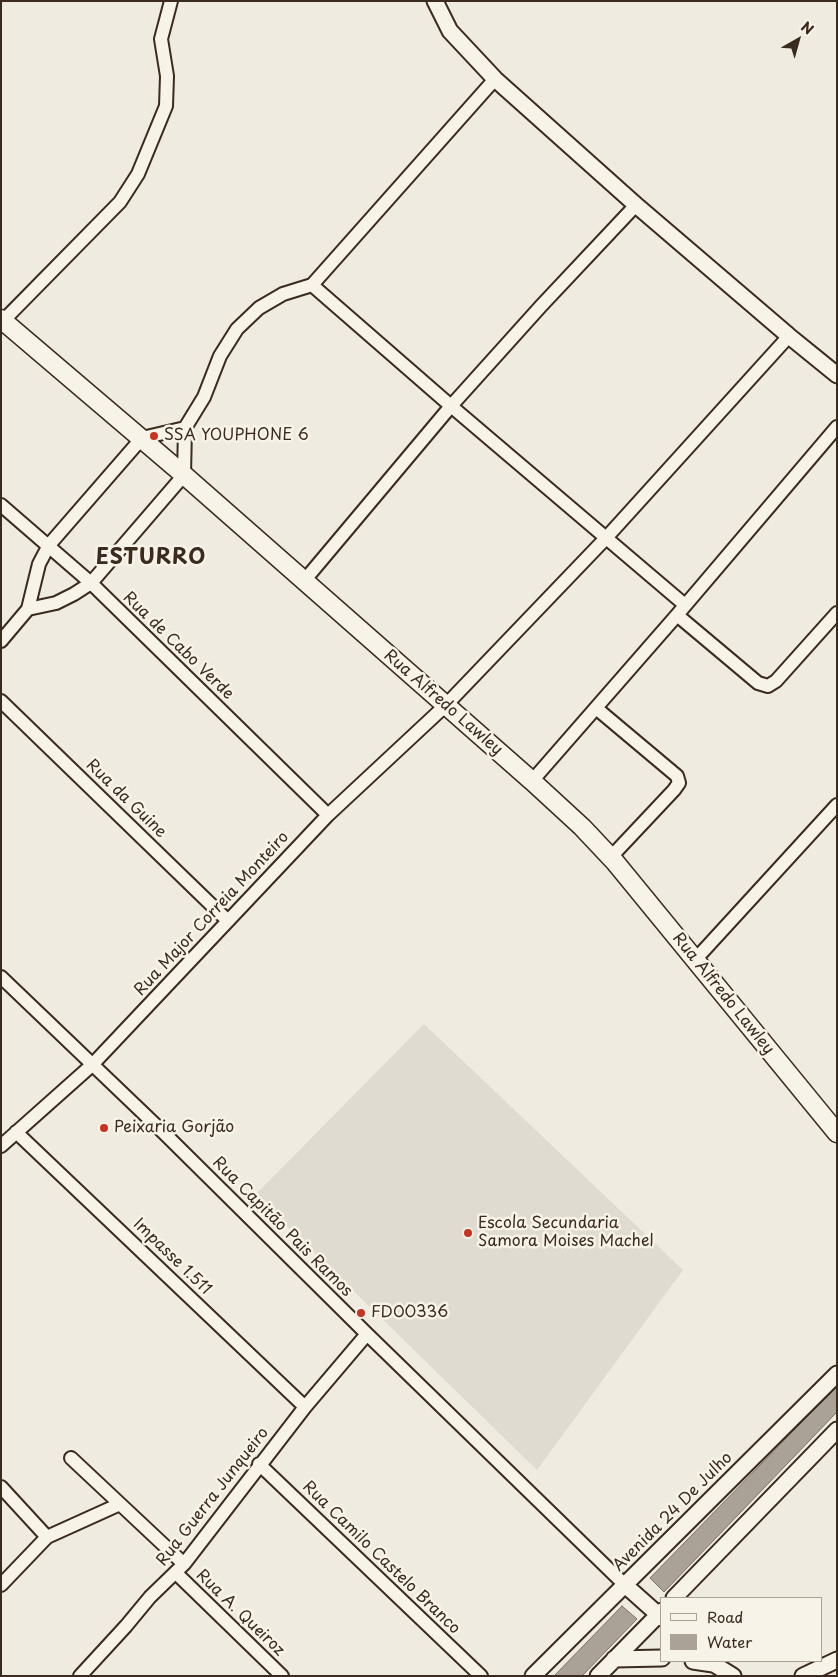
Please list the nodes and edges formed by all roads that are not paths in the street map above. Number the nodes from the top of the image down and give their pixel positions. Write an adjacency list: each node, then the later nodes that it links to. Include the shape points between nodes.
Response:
1 (171, 1): 6 (street, via 161,39 167,76 166,106 138,174 120,202)
2 (435, 1): 3 (street, via 450,31)
3 (495, 79): 4 (street); 5 (street)
4 (636, 204): 7 (street); 9 (street)
5 (312, 285): 9 (street); 11 (street, via 283,294 258,308 238,329 220,356 204,397)
6 (2, 321): 12 (main road, Rua Alfredo Lawley)
7 (789, 336): 8 (street); 15 (street, Rua Major Correia Monteiro)
8 (837, 375)
9 (451, 406): 15 (street); 17 (street)
10 (837, 426): 20 (street)
11 (185, 428): 12 (street); 13 (street)
12 (142, 438): 13 (main road, Rua Alfredo Lawley); 16 (street)
13 (184, 475): 17 (main road, Rua Alfredo Lawley); 18 (street)
14 (1, 505): 16 (street, Rua de Cabo Verde)
15 (606, 538): 20 (street); 24 (street, Rua Major Correia Monteiro)
16 (49, 546): 18 (street, Rua de Cabo Verde); 19 (street, via 39,564)
17 (304, 581): 24 (main road, Rua Alfredo Lawley)
18 (91, 583): 19 (street, via 56,603); 28 (street, Rua de Cabo Verde)
19 (28, 609): 22 (street)
20 (681, 610): 21 (street, via 758,683 768,686); 25 (street)
21 (837, 613)
22 (1, 641)
23 (1, 701): 30 (street, Rua da Guine)
24 (446, 705): 26 (main road, Rua Alfredo Lawley); 28 (street, Rua Major Correia Monteiro)
25 (596, 708): 26 (street); 29 (street, via 676,776 679,783)
26 (532, 781): 29 (main road, Rua Alfredo Lawley)
27 (837, 805): 31 (street)
28 (328, 815): 30 (street, Rua Major Correia Monteiro)
29 (611, 857): 31 (main road, Rua Alfredo Lawley)
30 (228, 921): 33 (street, Rua Major Correia Monteiro)
31 (695, 960): 35 (main road, Rua Alfredo Lawley)
32 (1, 977): 33 (street, Rua Capitão Pais Ramos)
33 (92, 1065): 34 (street, Rua Major Correia Monteiro); 37 (street, Rua Capitão Pais Ramos)
34 (16, 1132): 36 (street, Rua Major Correia Monteiro); 39 (street, Impasse 1.511)
35 (837, 1133)
36 (1, 1146)
37 (367, 1334): 39 (street, Rua Guerra Junqueiro); 48 (street, Rua Capitão Pais Ramos)
38 (837, 1374): 48 (street, Avenida 24 De Julho)
39 (305, 1407): 42 (street, Rua Guerra Junqueiro)
40 (837, 1430): 49 (street)
41 (71, 1458): 44 (street, Rua A. Queiroz)
42 (259, 1464): 46 (street, Rua Guerra Junqueiro); 57 (street, Rua Camilo Castelo Branco)
43 (1, 1487): 45 (street)
44 (120, 1504): 45 (street); 46 (street, Rua A. Queiroz)
45 (48, 1537): 47 (street)
46 (180, 1568): 55 (street, Rua Guerra Junqueiro, via 150,1597); 56 (street, Rua A. Queiroz)
47 (1, 1585)
48 (625, 1585): 50 (street); 58 (street, Avenida 24 De Julho)
49 (675, 1597)
50 (660, 1615): 52 (street)
51 (660, 1658): 52 (street)
52 (614, 1659): 59 (street)
53 (837, 1660): 61 (street)
54 (711, 1662): 60 (street)
55 (83, 1675)
56 (282, 1676)
57 (481, 1676)
58 (534, 1676)
59 (598, 1676)
60 (733, 1676)
61 (803, 1676)

